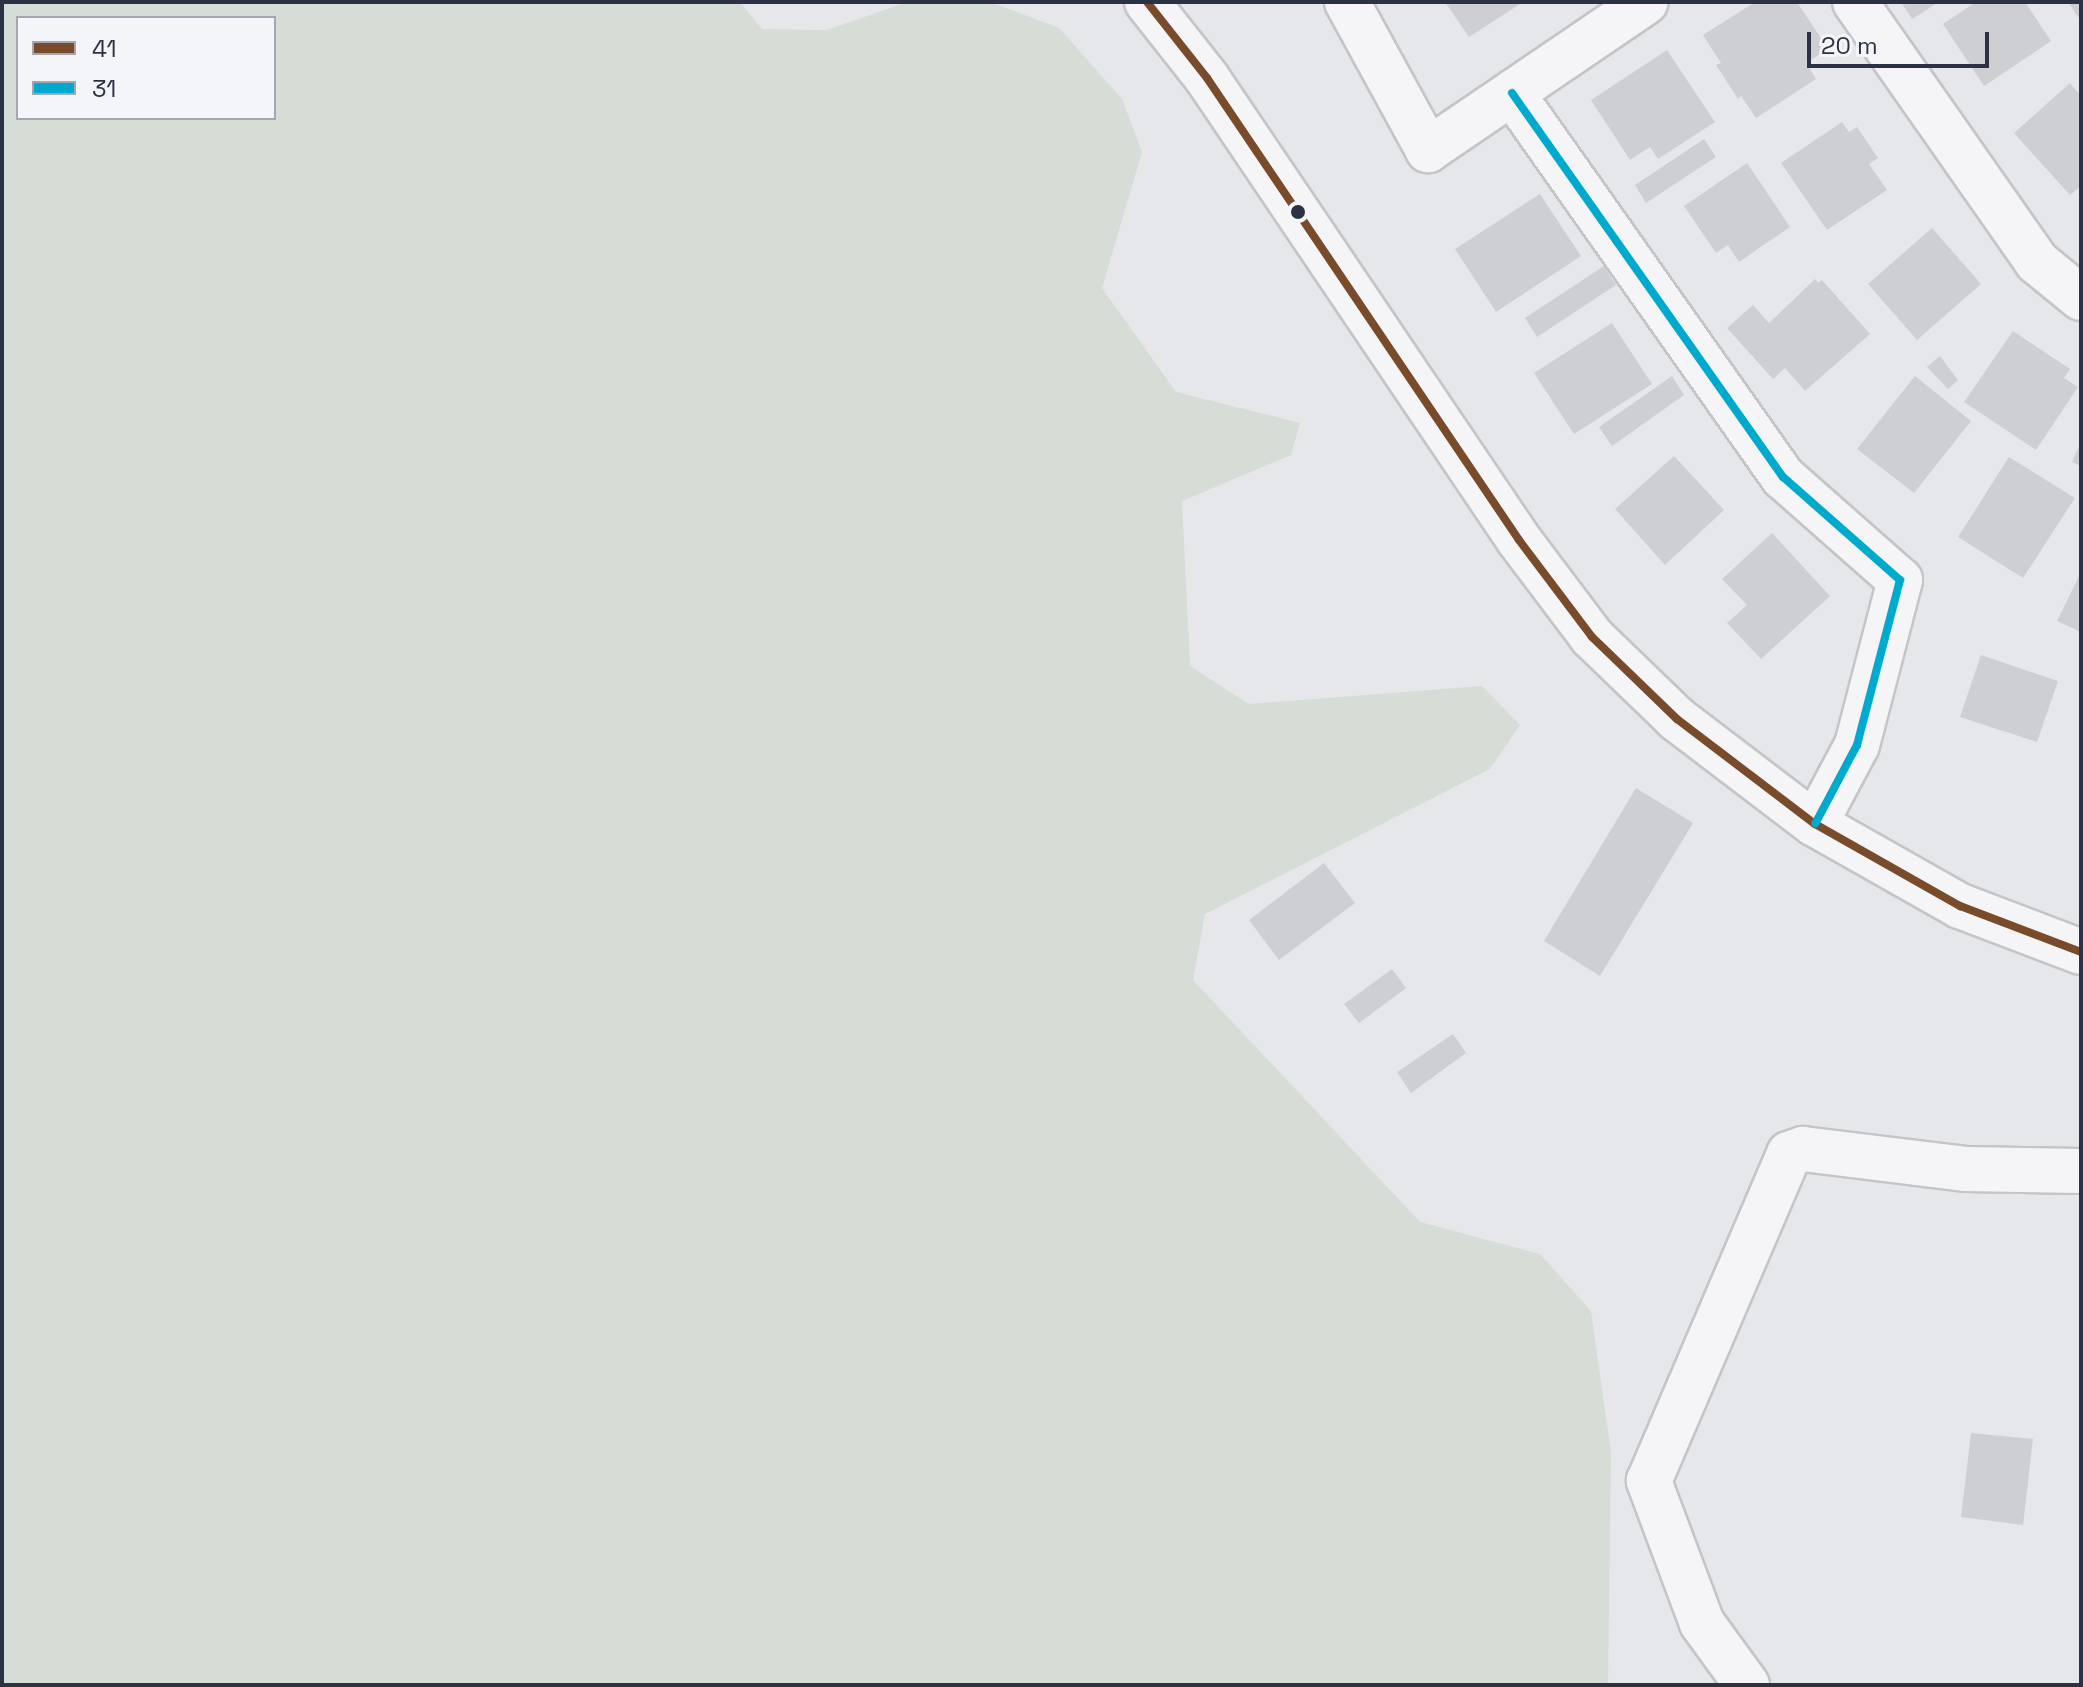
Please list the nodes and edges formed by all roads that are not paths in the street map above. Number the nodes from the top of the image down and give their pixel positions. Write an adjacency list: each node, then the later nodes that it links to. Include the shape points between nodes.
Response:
1 (1147, 2): 7 (street, via 1207,78 1519,540 1592,637 1677,719)
2 (1347, 2): 5 (street, via 1428,150)
3 (1646, 2): 5 (street)
4 (1855, 2): 6 (street, via 2037,262)
5 (1512, 93): 7 (street, via 1783,477 1900,580 1857,745)
6 (2081, 298)
7 (1815, 824): 8 (street, via 1960,906)
8 (2081, 952)
9 (2081, 1171): 10 (street, via 1965,1169 1803,1149 1789,1154 1649,1481 1702,1623)
10 (1747, 1685)

